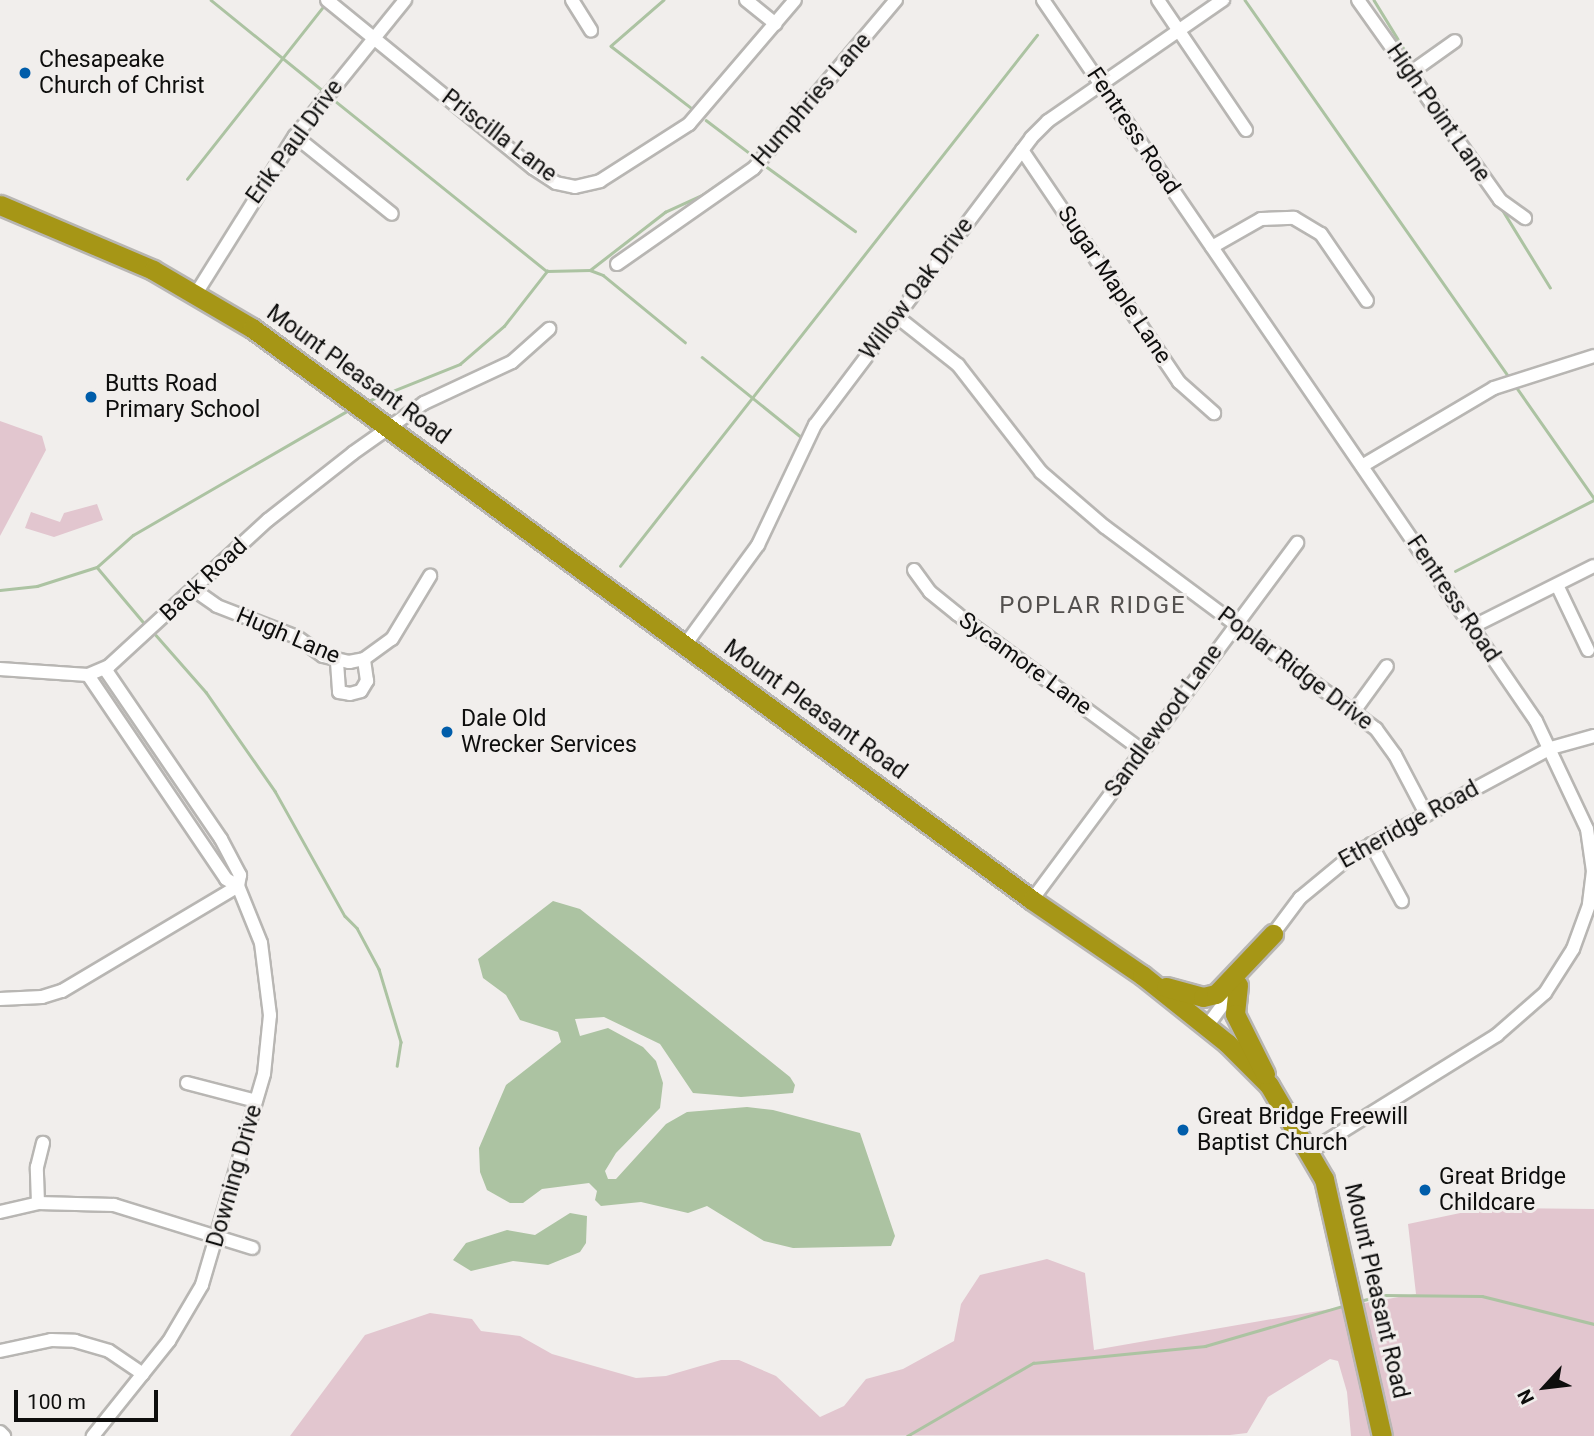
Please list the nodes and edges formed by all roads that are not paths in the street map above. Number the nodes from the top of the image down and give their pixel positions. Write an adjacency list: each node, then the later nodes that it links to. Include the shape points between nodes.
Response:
1 (327, 0): 14 (street, Priscilla Lane)
2 (405, 0): 14 (street, Erik Paul Drive)
3 (572, 0): 12 (street)
4 (746, 0): 11 (street)
5 (795, 0): 11 (street, Priscilla Lane)
6 (896, 0): 25 (street, Humphries Lane, via 754,169)
7 (1043, 0): 17 (street, Fentress Road)
8 (1158, 0): 13 (street)
9 (1223, 0): 13 (street, Willow Oak Drive)
10 (1358, 0): 16 (street, High Point Lane)
11 (775, 24): 14 (street, Priscilla Lane, via 689,124 600,181 582,187 548,179)
12 (591, 30)
13 (1179, 31): 17 (street, Willow Oak Drive); 18 (street)
14 (374, 38): 19 (street, Erik Paul Drive)
15 (1455, 41): 16 (street)
16 (1410, 73): 23 (street, High Point Lane, via 1500,200)
17 (1101, 84): 20 (street, Willow Oak Drive, via 1048,121); 24 (street, Fentress Road)
18 (1246, 130)
19 (295, 136): 22 (street); 26 (street, Erik Paul Drive)
20 (1022, 150): 28 (street, Willow Oak Drive); 31 (street, Sugar Maple Lane, via 1180,382)
21 (0, 205): 26 (highway, Mount Pleasant Road)
22 (392, 214)
23 (1525, 218)
24 (1212, 247): 27 (street, via 1261,219 1294,218 1321,234); 33 (street, Fentress Road)
25 (617, 264)
26 (197, 292): 32 (highway, Mount Pleasant Road)
27 (1367, 302)
28 (896, 316): 40 (street, Poplar Ridge Drive, via 958,365 1041,472 1105,527); 42 (street, Willow Oak Drive, via 815,425 758,545)
29 (549, 329): 32 (street, Back Road, via 512,362 424,403)
30 (1594, 356): 33 (street, via 1494,388)
31 (1214, 413)
32 (388, 427): 39 (street, Back Road, via 268,520); 42 (highway, Mount Pleasant Road)
33 (1362, 466): 41 (street, Fentress Road)
34 (1297, 543): 40 (street, Sandlewood Lane)
35 (1594, 566): 38 (street)
36 (914, 570): 53 (street, Sycamore Lane, via 930,592 957,614)
37 (430, 576): 44 (street, Hugh Lane, via 391,639)
38 (1556, 585): 41 (street); 43 (street)
39 (194, 589): 45 (street, Hugh Lane, via 217,606 297,637); 48 (street, Back Road)
40 (1236, 624): 50 (street, Poplar Ridge Drive); 53 (street, Sandlewood Lane)
41 (1472, 627): 52 (street, Fentress Road)
42 (685, 645): 57 (highway, Mount Pleasant Road)
43 (1588, 650)
44 (364, 659): 45 (street, Hugh Lane); 45 (street, via 367,681 361,691 350,694 339,692)
45 (337, 662)
46 (1387, 666): 50 (street)
47 (0, 669): 49 (street, Back Road)
48 (105, 669): 49 (street, Back Road); 56 (street, Downing Drive, via 221,839 240,875)
49 (88, 675): 56 (street, Downing Drive, via 226,879)
50 (1355, 710): 54 (street, Poplar Ridge Drive, via 1390,746)
51 (1594, 736): 52 (street, Etheridge Road)
52 (1551, 748): 54 (street, Etheridge Road); 68 (street, Fentress Road, via 1587,829 1593,871 1584,923 1563,967 1516,1022)
53 (1143, 751): 57 (street, Sandlewood Lane)
54 (1426, 814): 55 (street, Etheridge Road)
55 (1371, 844): 58 (street); 59 (street, Etheridge Road, via 1331,869 1300,898)
56 (238, 886): 62 (street, via 62,991 42,998); 66 (street, Downing Drive, via 258,933 268,986 268,1051)
57 (1032, 900): 60 (highway, Mount Pleasant Road)
58 (1402, 901)
59 (1273, 934): 60 (highway, via 1250,954 1223,989 1212,995 1170,989); 61 (street, Etheridge Road)
60 (1142, 975): 63 (highway, Mount Pleasant Road)
61 (1238, 985): 63 (street, Etheridge Road); 65 (highway, via 1235,1014)
62 (0, 999)
63 (1207, 1026): 65 (highway, Mount Pleasant Road)
64 (187, 1083): 66 (street)
65 (1269, 1085): 68 (highway, Mount Pleasant Road)
66 (256, 1101): 71 (street, Downing Drive)
67 (43, 1143): 69 (street, via 37,1167)
68 (1311, 1151): 78 (highway, Mount Pleasant Road, via 1324,1179 1348,1268)
69 (38, 1203): 70 (street); 71 (street, via 114,1205)
70 (0, 1212)
71 (219, 1236): 72 (street); 74 (street, Downing Drive, via 186,1315)
72 (253, 1248)
73 (0, 1351): 74 (street, via 75,1340 109,1352)
74 (143, 1374): 77 (street, Downing Drive)
75 (0, 1432): 76 (street)
76 (4, 1436)
77 (93, 1436)
78 (1382, 1436)

